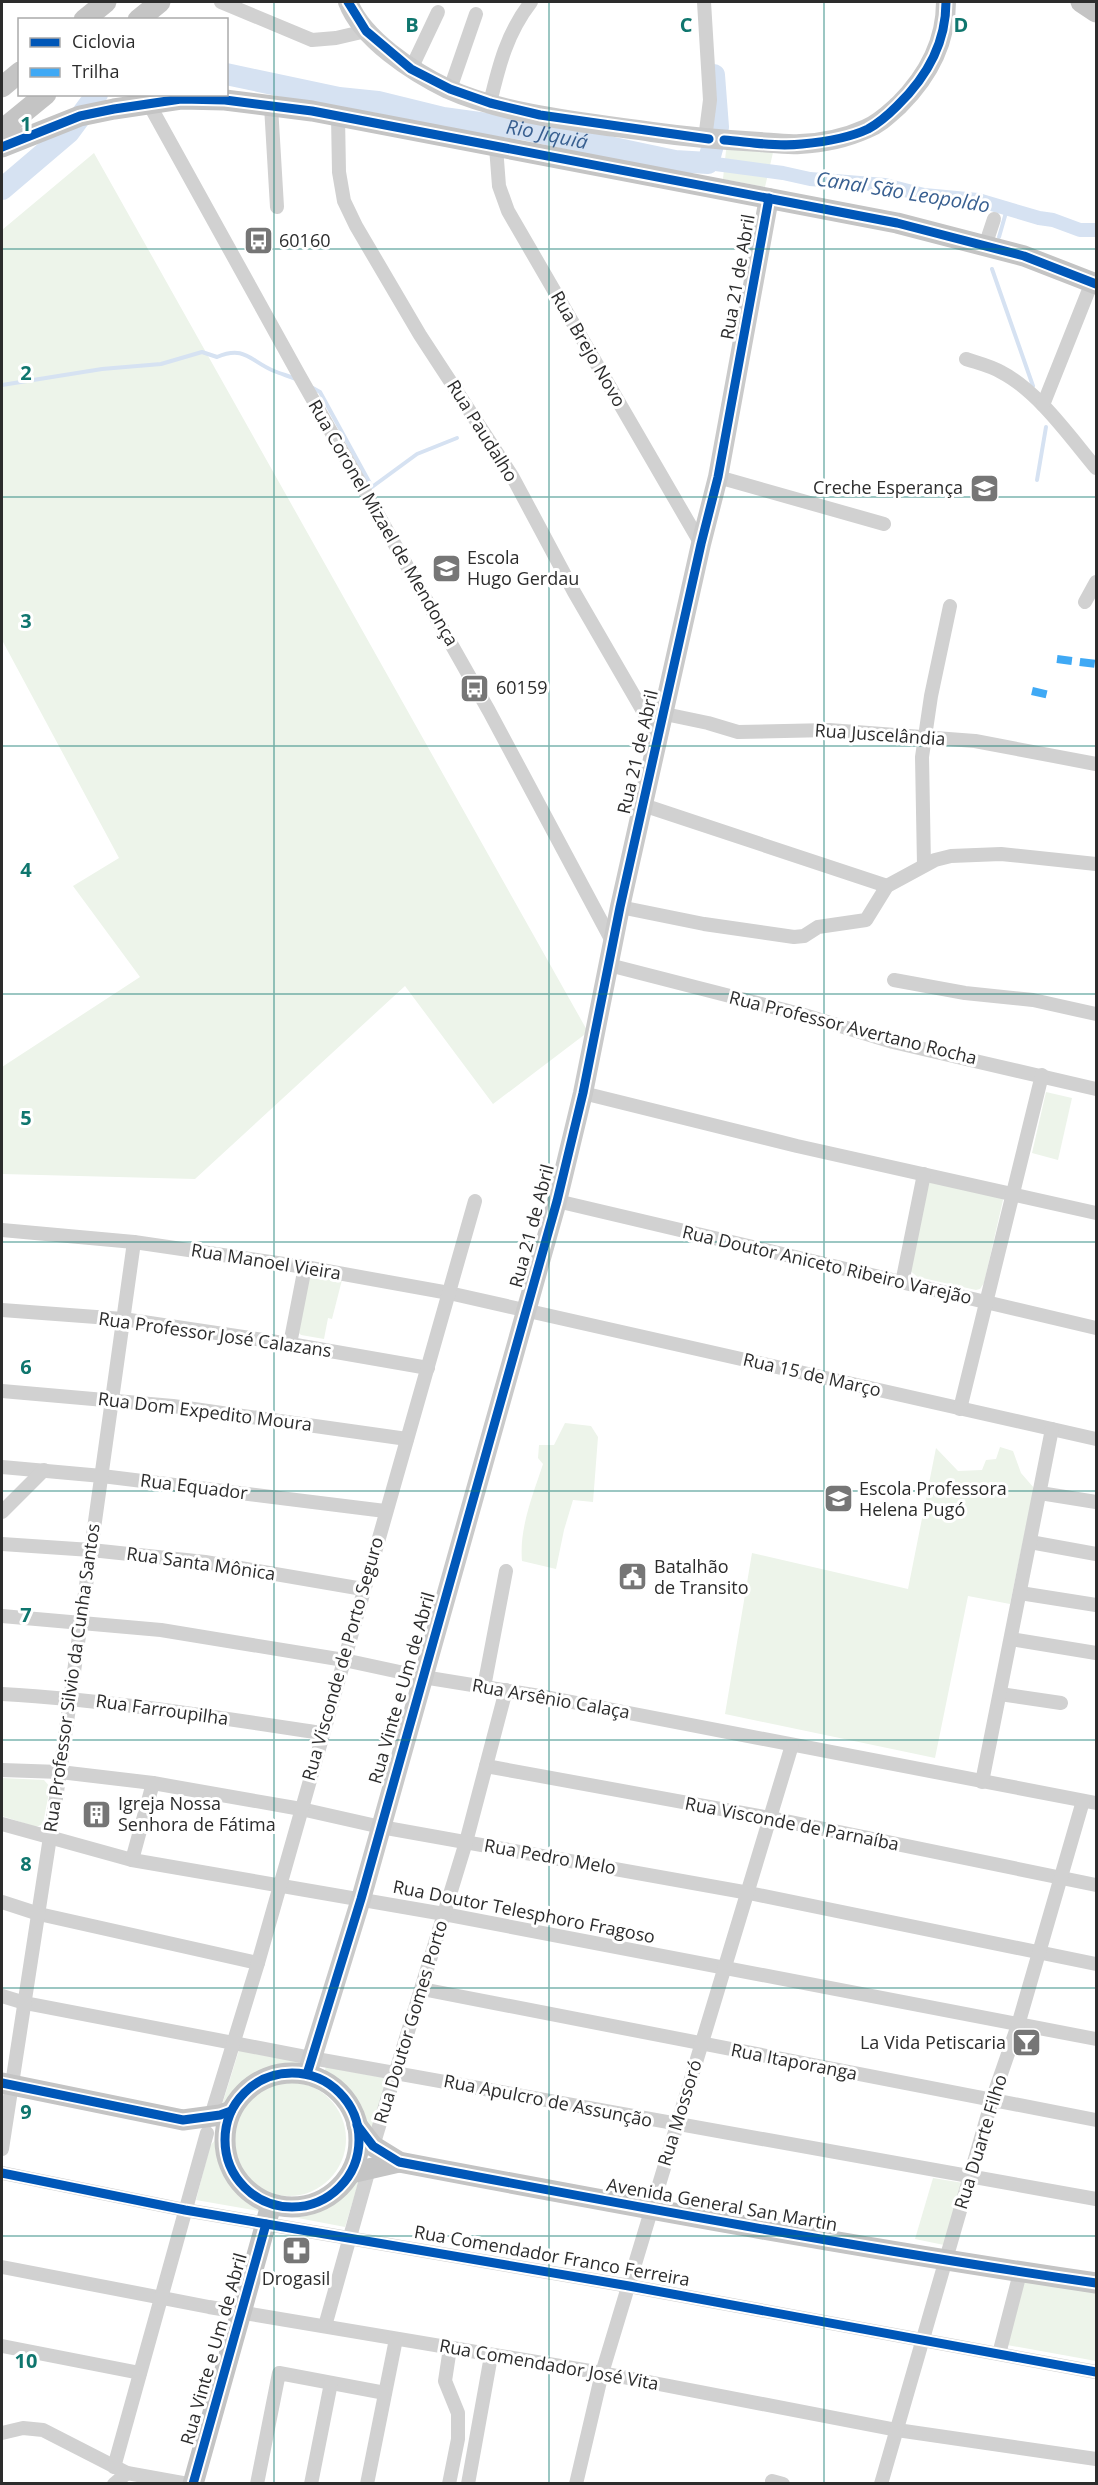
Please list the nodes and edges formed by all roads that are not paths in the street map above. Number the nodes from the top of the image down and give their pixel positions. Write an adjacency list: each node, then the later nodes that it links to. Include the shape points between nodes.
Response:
1 (106, 2): 12 (main road)
2 (160, 2): 13 (main road)
3 (220, 2): 14 (street, via 312,40)
4 (348, 2): 14 (street)
5 (531, 2): 20 (street, via 516,21)
6 (704, 2): 25 (street)
7 (946, 2): 25 (street, via 945,28 930,67 918,85 869,128 798,145)
8 (1081, 2): 10 (main road)
9 (438, 12): 15 (street)
10 (1096, 12)
11 (476, 14): 18 (street)
12 (86, 18)
13 (140, 18)
14 (366, 31): 15 (street)
15 (411, 69): 18 (street)
16 (18, 74): 17 (main road)
17 (2, 87)
18 (450, 89): 20 (street)
19 (43, 96): 24 (main road)
20 (490, 103): 25 (street, via 552,117)
21 (149, 104): 22 (main road, via 203,99); 26 (main road, via 80,116); 51 (street, Rua Coronel Mizael de Mendonça, via 489,711)
22 (271, 106): 23 (main road); 29 (street)
23 (338, 116): 27 (main road); 43 (street, Rua Paudalho, via 339,172 344,201 356,226 420,335 512,476)
24 (2, 130)
25 (712, 139)
26 (2, 147)
27 (496, 147): 28 (main road); 38 (street, Rua Brejo Novo, via 499,186 508,211)
28 (769, 198): 31 (main road, via 897,223); 36 (street, Rua 21 de Abril)
29 (277, 207)
30 (994, 219): 31 (street)
31 (985, 246): 32 (main road, via 1024,256)
32 (1094, 283): 34 (street)
33 (966, 359): 34 (street, via 1001,371)
34 (1042, 405): 35 (street)
35 (1096, 468)
36 (718, 477): 37 (street); 38 (street, Rua 21 de Abril)
37 (884, 524)
38 (701, 544): 42 (street, Rua 21 de Abril)
39 (1096, 582): 40 (street)
40 (1085, 602)
41 (950, 606): 44 (street)
42 (664, 714): 43 (street, Rua 21 de Abril); 44 (street, Rua Juscelândia, via 738,732 829,730)
43 (658, 737): 46 (street, Rua 21 de Abril)
44 (926, 738): 45 (street, Rua Juscelândia, via 996,744); 48 (street, via 922,770)
45 (1096, 764)
46 (643, 805): 49 (street); 50 (street, Rua 21 de Abril)
47 (1096, 864): 48 (street, via 1001,854 951,856)
48 (924, 865): 49 (street)
49 (887, 886): 50 (street, via 866,920 818,927 801,937)
50 (620, 907): 51 (street, Rua 21 de Abril)
51 (613, 944): 52 (street, Rua 21 de Abril)
52 (609, 965): 55 (street, Rua Professor Avertano Rocha, via 893,1042); 57 (street, Rua 21 de Abril)
53 (894, 980): 54 (street, via 1034,1000)
54 (1096, 1014)
55 (1042, 1075): 56 (street, Rua Professor Avertano Rocha); 59 (street)
56 (1096, 1089)
57 (583, 1093): 58 (street); 61 (street, Rua 21 de Abril)
58 (924, 1174): 59 (street); 66 (street)
59 (1013, 1193): 62 (street); 68 (street)
60 (475, 1201): 67 (street, Rua Visconde de Porto Seguro)
61 (557, 1201): 66 (street, Rua Doutor Aniceto Ribeiro Varejão); 70 (street, Rua 21 de Abril)
62 (1096, 1213)
63 (2, 1230): 64 (street, Rua Manoel Vieira)
64 (134, 1242): 65 (street, Rua Manoel Vieira); 71 (street, Rua Professor Silvio da Cunha Santos)
65 (305, 1267): 67 (street, Rua Manoel Vieira); 73 (street)
66 (902, 1283): 68 (street, Rua Doutor Aniceto Ribeiro Varejão)
67 (449, 1293): 70 (street, Rua Manoel Vieira); 74 (street, Rua Visconde de Porto Seguro)
68 (986, 1302): 72 (street, Rua Doutor Aniceto Ribeiro Varejão); 77 (street)
69 (2, 1310): 71 (street, Rua Professor José Calazans)
70 (527, 1310): 77 (street, Rua 15 de Março); 101 (street, Rua Vinte e Um de Abril)
71 (123, 1319): 73 (street, Rua Professor José Calazans); 76 (street, Rua Professor Silvio da Cunha Santos)
72 (1096, 1328)
73 (290, 1344): 74 (street, Rua Professor José Calazans)
74 (428, 1368): 79 (street, Rua Visconde de Porto Seguro)
75 (2, 1391): 76 (street, Rua Dom Expedito Moura)
76 (112, 1400): 79 (street, Rua Dom Expedito Moura); 83 (street, Rua Professor Silvio da Cunha Santos)
77 (960, 1409): 78 (street, Rua 15 de Março)
78 (1052, 1429): 80 (street, Rua 15 de Março); 84 (street)
79 (407, 1439): 86 (street, Rua Visconde de Porto Seguro)
80 (1096, 1439)
81 (2, 1467): 82 (street, Rua Equador)
82 (44, 1470): 83 (street, Rua Equador); 87 (street)
83 (102, 1476): 86 (street, Rua Equador); 90 (street, Rua Professor Silvio da Cunha Santos)
84 (1040, 1493): 85 (street); 88 (street)
85 (1096, 1502)
86 (385, 1511): 93 (street, Rua Visconde de Porto Seguro)
87 (2, 1512)
88 (1030, 1542): 91 (street); 94 (street)
89 (2, 1544): 90 (street, Rua Santa Mônica)
90 (91, 1550): 93 (street, Rua Santa Mônica, via 205,1562); 97 (street, Rua Professor Silvio da Cunha Santos)
91 (1096, 1554)
92 (506, 1571): 102 (street)
93 (363, 1589): 100 (street, Rua Visconde de Porto Seguro)
94 (1020, 1593): 95 (street); 98 (street)
95 (1096, 1605)
96 (2, 1616): 97 (street, Rua Arsênio Calaça)
97 (82, 1623): 100 (street, Rua Arsênio Calaça, via 161,1630); 106 (street, Rua Professor Silvio da Cunha Santos)
98 (1011, 1639): 99 (street); 105 (street)
99 (1096, 1653)
100 (344, 1660): 101 (street, Rua Arsênio Calaça); 108 (street, Rua Visconde de Porto Seguro)
101 (423, 1677): 102 (street, Rua Arsênio Calaça); 119 (street, Rua Vinte e Um de Abril)
102 (484, 1687): 103 (street, Rua Arsênio Calaça)
103 (506, 1690): 109 (street, Rua Arsênio Calaça); 110 (street, Rua Doutor Gomes Porto)
104 (2, 1694): 106 (street, Rua Farroupilha)
105 (1000, 1694): 107 (street); 113 (street)
106 (70, 1698): 108 (street, Rua Farroupilha); 112 (street, Rua Professor Silvio da Cunha Santos)
107 (1060, 1703)
108 (321, 1733): 116 (street, Rua Visconde de Porto Seguro)
109 (792, 1745): 113 (street, Rua Arsênio Calaça); 117 (street, Rua Mossoró)
110 (486, 1766): 117 (street, Rua Visconde de Parnaíba); 121 (street, Rua Doutor Gomes Porto)
111 (2, 1770): 112 (street, Rua Pedro Melo)
112 (60, 1773): 114 (street, Rua Pedro Melo); 120 (street, Rua Professor Silvio da Cunha Santos)
113 (982, 1782): 115 (street, Rua Arsênio Calaça)
114 (153, 1783): 116 (street, Rua Pedro Melo); 122 (street)
115 (1090, 1802): 123 (street, Rua Duarte Filho)
116 (301, 1809): 119 (street, Rua Pedro Melo); 125 (street, Rua Visconde de Porto Seguro)
117 (770, 1818): 123 (street, Rua Visconde de Parnaíba); 126 (street, Rua Mossoró)
118 (2, 1824): 120 (street, Rua Doutor Telesphoro Fragoso)
119 (381, 1827): 121 (street, Rua Pedro Melo); 127 (street, Rua Vinte e Um de Abril)
120 (48, 1838): 122 (street, Rua Doutor Telesphoro Fragoso); 129 (street, Rua Professor Silvio da Cunha Santos)
121 (466, 1842): 126 (street, Rua Pedro Melo); 130 (street, Rua Doutor Gomes Porto)
122 (132, 1860): 125 (street, Rua Doutor Telesphoro Fragoso)
123 (1061, 1878): 124 (street, Rua Visconde de Parnaíba); 131 (street, Rua Duarte Filho)
124 (1096, 1885)
125 (279, 1886): 127 (street, Rua Doutor Telesphoro Fragoso); 132 (street, Rua Visconde de Porto Seguro)
126 (749, 1893): 131 (street, Rua Pedro Melo); 134 (street, Rua Mossoró)
127 (361, 1899): 130 (street, Rua Doutor Telesphoro Fragoso); 142 (street, Rua Vinte e Um de Abril)
128 (2, 1902): 129 (street)
129 (39, 1914): 132 (street); 137 (street, Rua Professor Silvio da Cunha Santos)
130 (444, 1914): 134 (street, Rua Doutor Telesphoro Fragoso); 135 (street, Rua Doutor Gomes Porto)
131 (1039, 1953): 133 (street, Rua Pedro Melo); 138 (street, Rua Duarte Filho)
132 (258, 1963): 140 (street, Rua Visconde de Porto Seguro)
133 (1096, 1964)
134 (724, 1967): 138 (street, Rua Doutor Telesphoro Fragoso); 141 (street, Rua Mossoró)
135 (422, 1989): 141 (street, Rua Itaporanga); 143 (street, Rua Doutor Gomes Porto)
136 (2, 1996): 137 (street, Rua Apulcro de Assunção)
137 (25, 2003): 140 (street, Rua Apulcro de Assunção); 144 (street, Rua Professor Silvio da Cunha Santos)
138 (1018, 2025): 139 (street, Rua Doutor Telesphoro Fragoso); 145 (street, Rua Duarte Filho)
139 (1096, 2039)
140 (233, 2043): 142 (street, Rua Apulcro de Assunção); 146 (street, Rua Visconde de Porto Seguro)
141 (700, 2044): 145 (street, Rua Itaporanga); 148 (street, Rua Mossoró)
142 (309, 2066): 143 (street, Rua Apulcro de Assunção); 146 (main road, via 263,2079); 149 (main road, via 334,2088 352,2111)
143 (396, 2072): 148 (street, Rua Apulcro de Assunção); 150 (street, Rua Doutor Gomes Porto)
144 (6, 2085): 146 (main road, via 183,2120); 151 (street, Rua Professor Silvio da Cunha Santos)
145 (992, 2100): 147 (street, Rua Itaporanga); 156 (street, Rua Duarte Filho)
146 (216, 2120): 152 (main road, via 219,2142); 152 (main road, via 225,2132); 158 (street, Rua Visconde de Porto Seguro)
147 (1096, 2120)
148 (676, 2124): 156 (street, Rua Apulcro de Assunção); 159 (street, Rua Mossoró)
149 (357, 2125): 150 (main road, Avenida General San Martin); 154 (main road)
150 (374, 2146): 153 (main road, Avenida General San Martin)
151 (2, 2149)
152 (226, 2153): 160 (main road, via 235,2177)
153 (399, 2163): 154 (main road, Avenida General San Martin); 159 (main road, Avenida General San Martin)
154 (360, 2171): 160 (main road, via 316,2203); 161 (street)
155 (2, 2173): 158 (street, Rua Comendador Franco Ferreira)
156 (969, 2177): 157 (street, Rua Apulcro de Assunção); 162 (street, Rua Duarte Filho)
157 (1096, 2199)
158 (185, 2210): 160 (street, Rua Comendador Franco Ferreira); 167 (street, Rua Visconde de Porto Seguro)
159 (652, 2210): 162 (main road, Avenida General San Martin); 166 (street, Rua Mossoró)
160 (269, 2214): 161 (street, Rua Comendador Franco Ferreira); 168 (main road, Rua Vinte e Um de Abril)
161 (350, 2237): 166 (street, Rua Comendador Franco Ferreira); 169 (street)
162 (945, 2261): 164 (main road, Avenida General San Martin); 171 (street, Rua Duarte Filho)
163 (2, 2267): 167 (street, Rua Comendador José Vita)
164 (1020, 2272): 165 (main road, Avenida General San Martin); 174 (street)
165 (1096, 2283)
166 (630, 2286): 171 (street, Rua Comendador Franco Ferreira); 178 (street, Rua Mossoró)
167 (161, 2298): 168 (street, Rua Comendador José Vita); 177 (street, Rua Visconde de Porto Seguro)
168 (241, 2312): 169 (street, Rua Comendador José Vita); 188 (main road, Rua Vinte e Um de Abril)
169 (325, 2326): 170 (street, Rua Comendador José Vita)
170 (396, 2339): 173 (street, Rua Comendador José Vita); 180 (street)
171 (922, 2339): 174 (street, Rua Comendador Franco Ferreira); 181 (street, Rua Duarte Filho)
172 (2, 2346): 177 (street)
173 (450, 2348): 175 (street, Rua Comendador José Vita); 192 (street, via 445,2381 458,2413 458,2439)
174 (999, 2354): 176 (street, Rua Comendador Franco Ferreira)
175 (492, 2356): 178 (street, Rua Comendador José Vita); 193 (street)
176 (1096, 2372)
177 (140, 2373): 184 (street, Rua Visconde de Porto Seguro)
178 (602, 2373): 181 (street, Rua Comendador José Vita); 194 (street, Rua Mossoró)
179 (331, 2383): 180 (street); 189 (street, via 279,2373); 190 (street)
180 (385, 2393): 191 (street)
181 (897, 2430): 183 (street, Rua Comendador José Vita); 195 (street, Rua Duarte Filho)
182 (7, 2432): 184 (street, via 32,2427 43,2430)
183 (1096, 2459)
184 (114, 2467): 185 (street)
185 (127, 2473): 186 (street); 187 (street)
186 (114, 2484)
187 (188, 2484)
188 (193, 2484)
189 (257, 2484)
190 (312, 2484)
191 (367, 2484)
192 (449, 2484)
193 (468, 2484)
194 (576, 2484)
195 (881, 2484)

